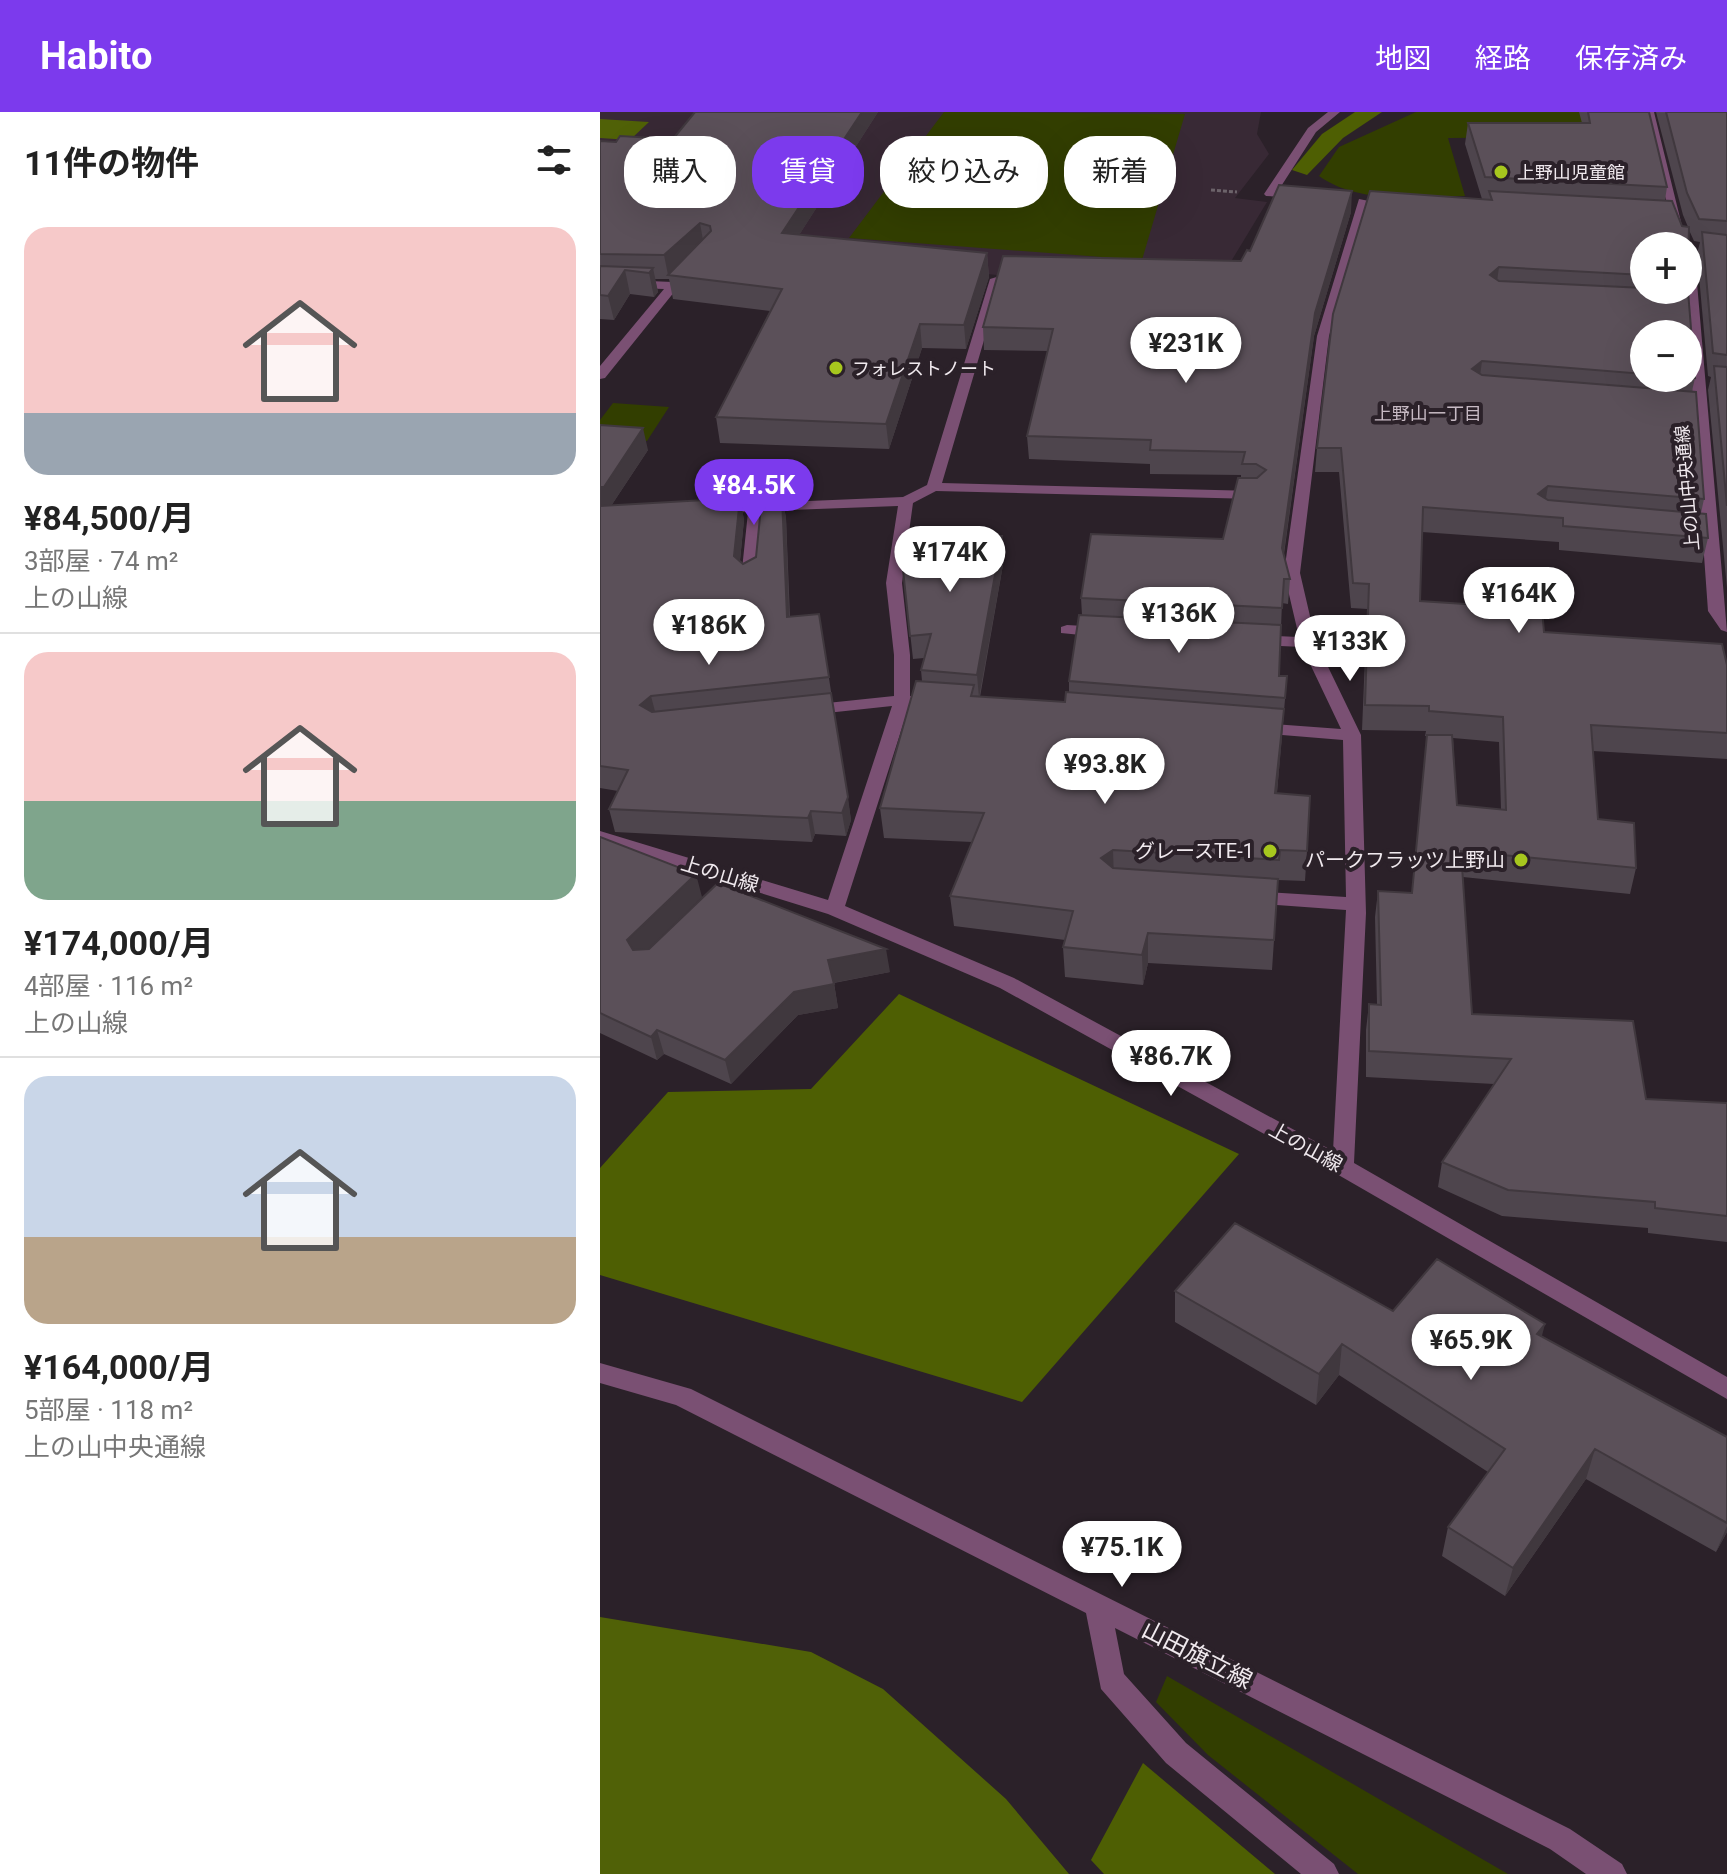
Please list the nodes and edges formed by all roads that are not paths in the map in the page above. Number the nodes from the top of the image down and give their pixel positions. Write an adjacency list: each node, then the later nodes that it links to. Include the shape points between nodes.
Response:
1 (1335, 112): 3 (street, via 1312,130 1270,194)
2 (1649, 112): 6 (street, 上の山中央通線)
3 (1316, 198)
4 (1363, 201): 27 (street, via 1323,336 1292,573)
5 (1659, 215): 6 (street)
6 (1674, 216): 7 (street, 上の山中央通線)
7 (1683, 232)
8 (996, 279): 14 (street)
9 (600, 283): 11 (street, via 677,282)
10 (1685, 304): 13 (street, 上の山中央通線, via 1704,383)
11 (600, 375)
12 (1683, 407): 13 (street)
13 (1698, 408): 17 (street, 上の山中央通線)
14 (934, 487): 15 (street); 16 (street)
15 (1255, 495)
16 (906, 501): 18 (street); 28 (street, via 894,583)
17 (1706, 506): 19 (street); 22 (street, 上の山中央通線, via 1701,531)
18 (756, 507): 20 (street); 21 (street)
19 (1727, 508)
20 (694, 511)
21 (749, 579)
22 (1722, 611): 23 (street, 上の山中央通線)
23 (1727, 627)
24 (1067, 630): 25 (street)
25 (1112, 632)
26 (1233, 638): 27 (street)
27 (1308, 642): 32 (street)
28 (902, 700): 29 (street); 30 (street); 36 (street)
29 (948, 704)
30 (795, 712)
31 (1244, 727): 32 (street)
32 (1352, 735): 35 (street)
33 (600, 837): 36 (street, 上の山線, via 731,885)
34 (1235, 896): 35 (street)
35 (1356, 904): 37 (street)
36 (835, 909): 37 (street, 上の山線, via 1007,983)
37 (1343, 1167): 39 (street, 上の山線)
38 (600, 1373): 40 (street, 山田旗立線, via 682,1396)
39 (1727, 1389)
40 (1098, 1606): 41 (street, via 1111,1680 1176,1753); 42 (street, 山田旗立線, via 1560,1839)
41 (1324, 1874)
42 (1612, 1874)

